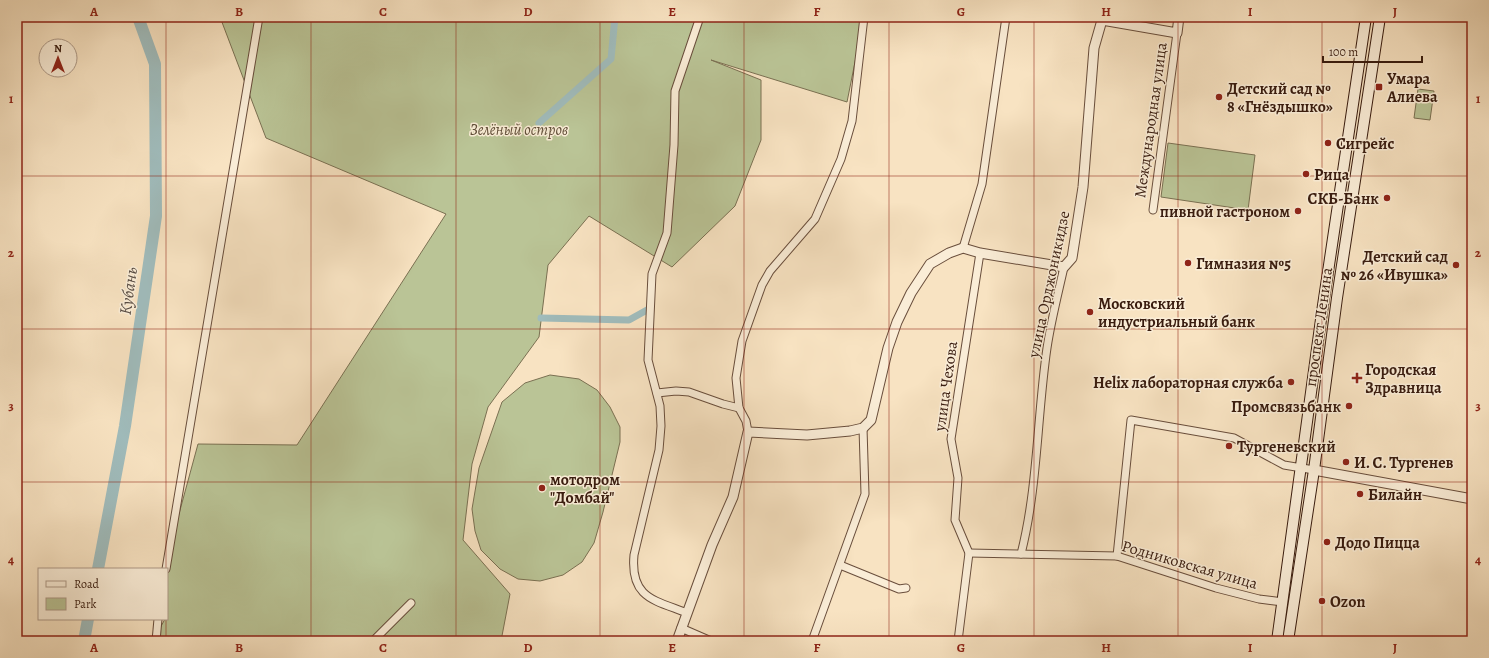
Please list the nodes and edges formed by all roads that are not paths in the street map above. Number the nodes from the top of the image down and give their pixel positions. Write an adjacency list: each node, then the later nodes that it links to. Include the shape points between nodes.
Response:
1 (259, 17): 25 (street)
2 (700, 17): 14 (street, via 675,91 667,233 652,274 648,360)
3 (864, 17): 15 (street, via 852,121 841,159 816,219 770,271 762,285 742,341 736,378)
4 (1006, 17): 11 (street, via 982,184)
5 (1179, 17): 9 (street, Международная улица)
6 (1366, 17): 18 (main road, проспект Ленина, via 1322,312)
7 (1380, 17): 19 (main road, проспект Ленина, via 1336,298)
8 (1102, 20): 9 (street, Международная улица); 13 (street, улица Орджоникидзе, via 1094,48 1081,201 1072,258)
9 (1177, 33): 10 (street, Международная улица)
10 (1153, 210)
11 (962, 248): 12 (street); 16 (street, via 930,264 911,293 888,348 871,420)
12 (980, 253): 13 (street); 21 (street, улица Чехова, via 951,439 958,478 955,520)
13 (1064, 267): 22 (street, улица Орджоникидзе, via 1047,348 1038,446)
14 (656, 393): 15 (street, via 689,392); 29 (street, via 660,406 659,450 633,567 635,581 641,591 650,598)
15 (740, 408): 17 (street)
16 (863, 428): 17 (street, via 807,435); 24 (street, via 865,494)
17 (748, 432): 29 (street, via 733,497)
18 (1302, 468): 19 (street); 23 (street, via 1284,465 1234,438 1131,420); 28 (main road, проспект Ленина)
19 (1314, 470): 20 (street); 39 (main road, проспект Ленина)
20 (1472, 499)
21 (969, 553): 22 (street, Родниковская улица); 37 (street)
22 (1021, 554): 23 (street, Родниковская улица)
23 (1117, 556): 28 (street, Родниковская улица, via 1216,588)
24 (840, 566): 26 (street, via 899,589); 36 (street)
25 (166, 568)
26 (906, 588)
27 (411, 602): 33 (street)
28 (1283, 602): 38 (main road, проспект Ленина)
29 (687, 613): 31 (street)
30 (158, 620): 32 (street)
31 (681, 628): 34 (street); 35 (street)
32 (156, 641)
33 (373, 641)
34 (677, 641)
35 (711, 641)
36 (812, 641)
37 (958, 641)
38 (1278, 641)
39 (1288, 641)

